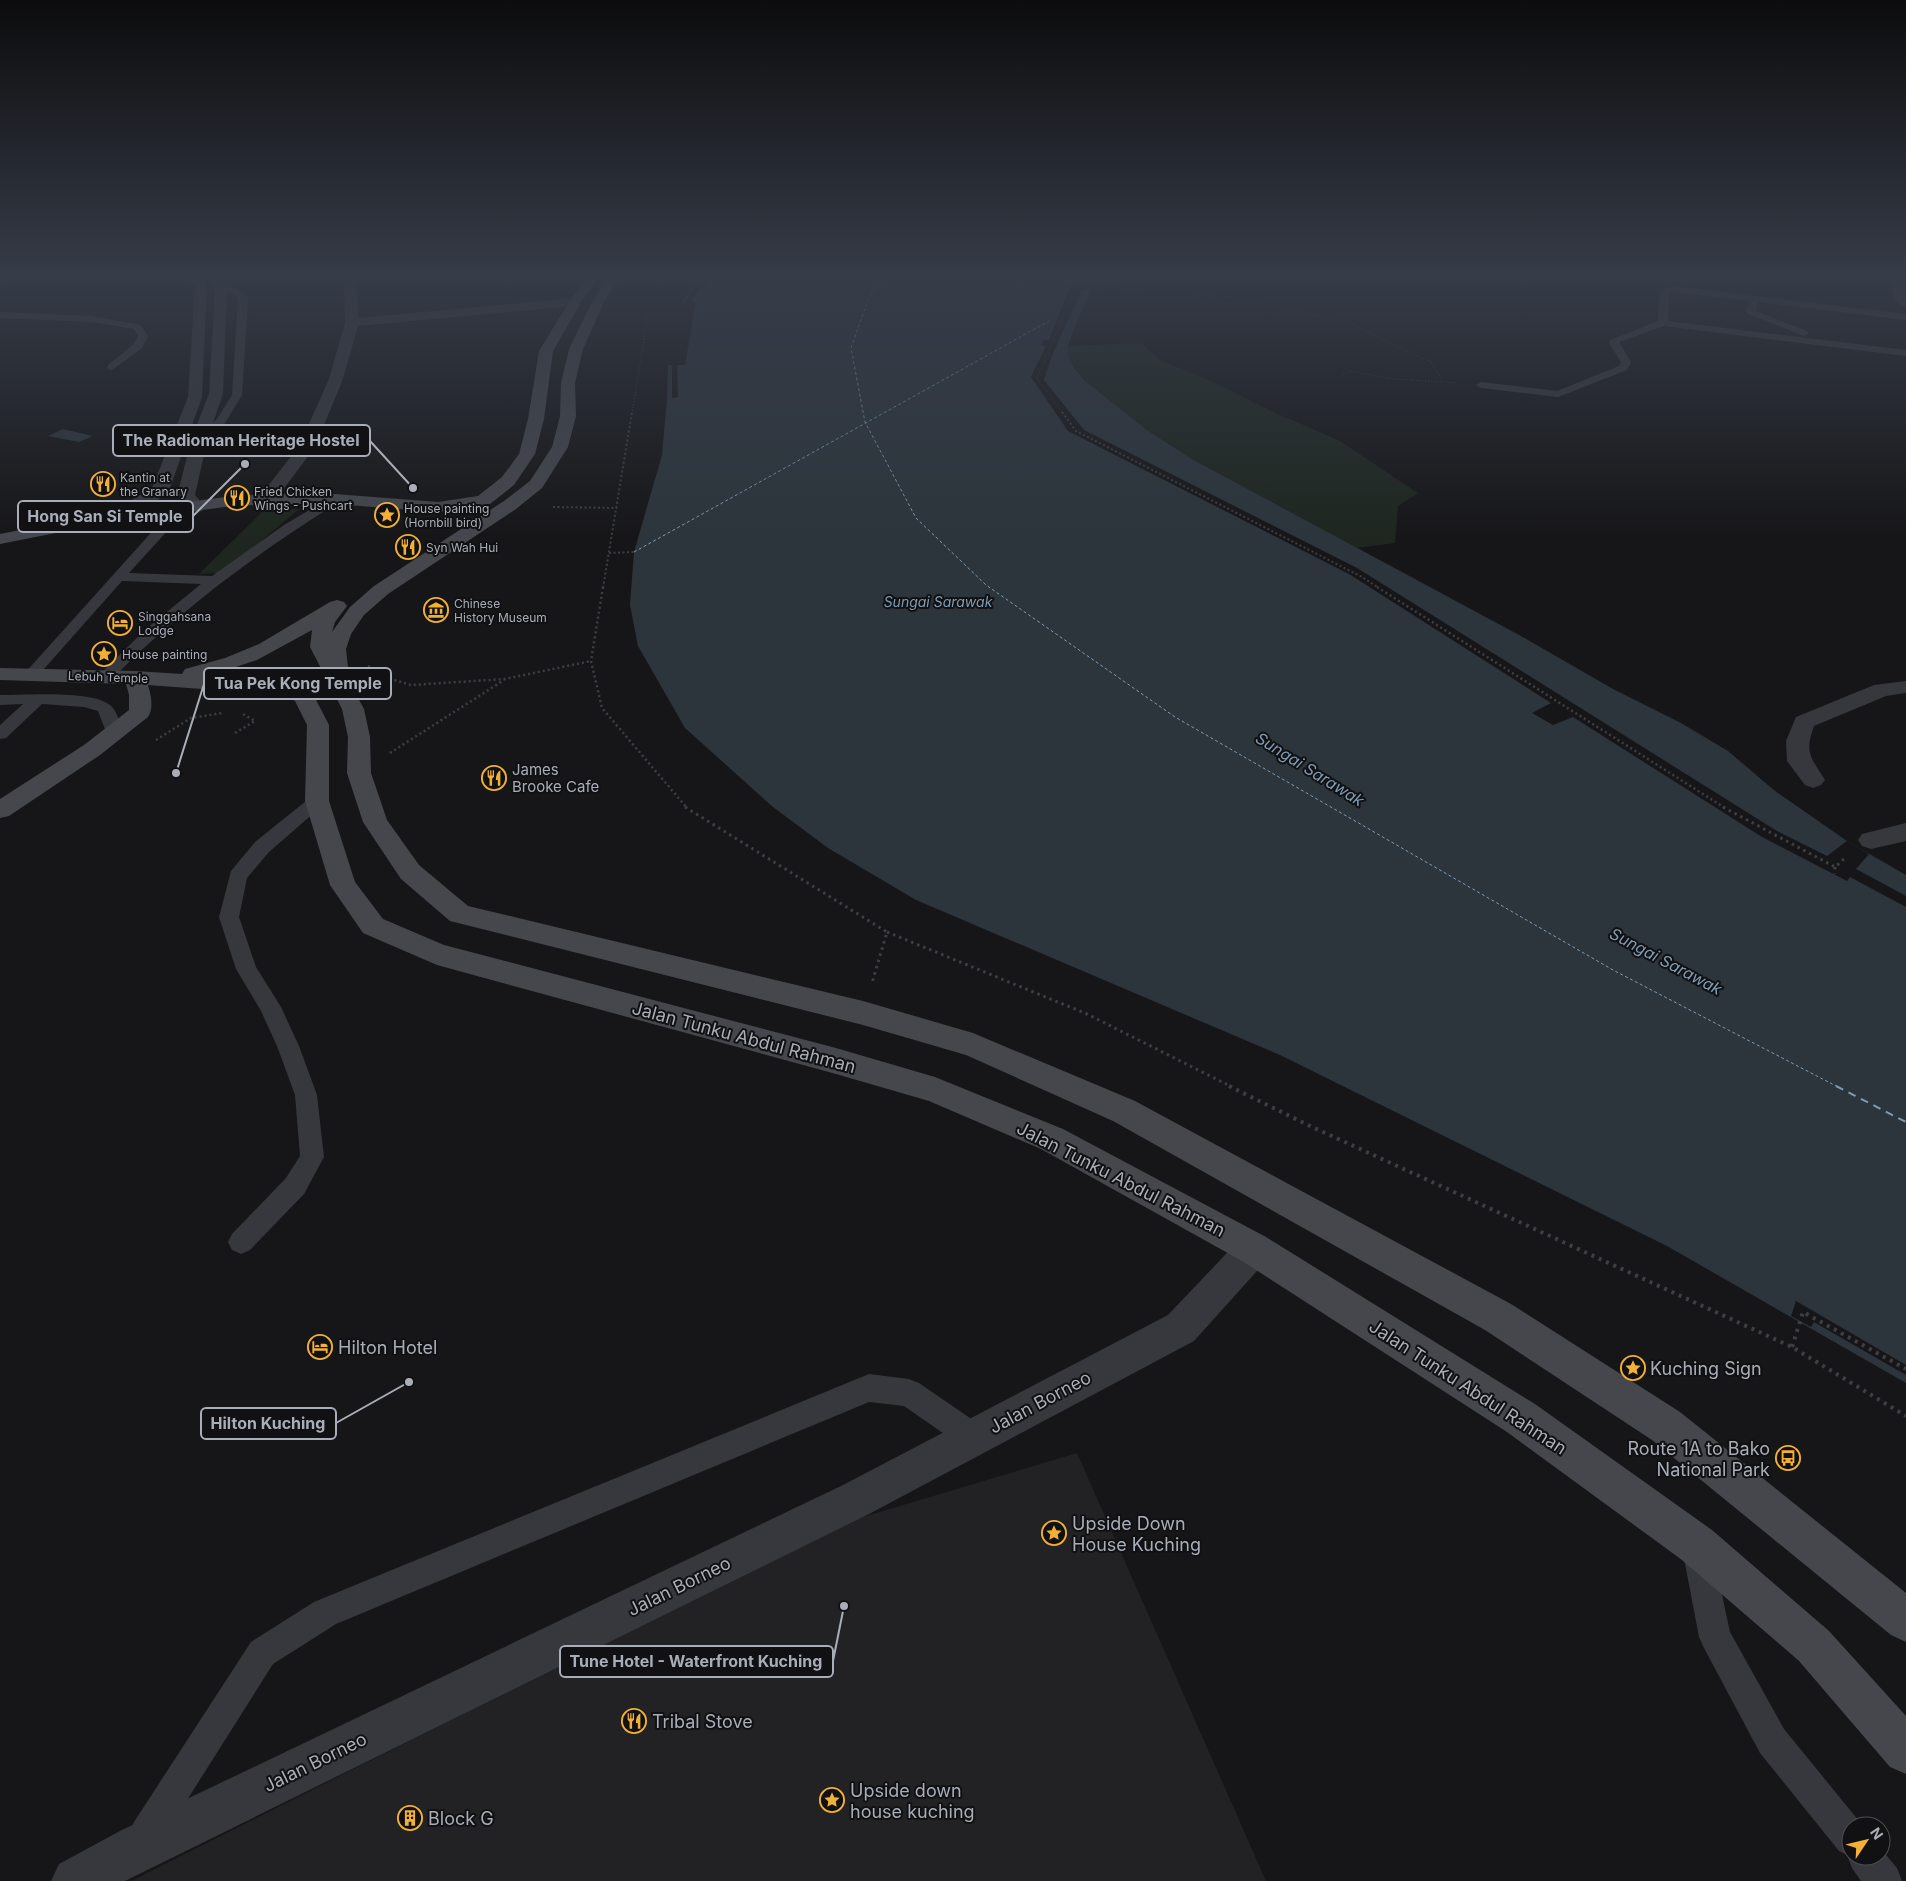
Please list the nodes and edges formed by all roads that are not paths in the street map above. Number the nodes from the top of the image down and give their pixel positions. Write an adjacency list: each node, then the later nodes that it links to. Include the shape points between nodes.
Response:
1 (117, 363): 9 (lane)
2 (197, 363): 17 (street, via 195,397 160,492)
3 (217, 363): 11 (street, via 216,394)
4 (240, 363): 11 (lane, via 237,395 221,421)
5 (341, 363): 12 (street, via 306,447)
6 (544, 363): 15 (main road, via 527,454 508,481 484,500)
7 (573, 363): 18 (main road, via 568,383 568,416 560,447 536,484)
8 (1626, 363): 10 (lane, via 1623,368 1564,393 1548,394)
9 (112, 367)
10 (1481, 385)
11 (200, 437): 14 (street, via 186,496)
12 (267, 499): 13 (main road); 14 (main road)
13 (335, 499): 15 (main road); 22 (lane, via 270,539)
14 (196, 507): 16 (main road)
15 (438, 507): 20 (main road, via 451,515 449,523)
16 (169, 510): 17 (main road); 21 (lane, via 164,526)
17 (117, 516): 19 (main road)
18 (474, 530): 20 (main road); 24 (main road, via 381,590 357,611 340,634 336,649)
19 (0, 538)
20 (434, 542): 23 (main road)
21 (119, 577): 22 (lane); 26 (lane)
22 (214, 580): 27 (lane, via 157,627)
23 (337, 606): 24 (main road, via 325,622 320,647 326,663); 29 (main road, via 288,638 251,657 225,667)
24 (337, 670): 45 (main road, via 353,709 359,737 359,773 375,822 410,872 460,914 863,1013 973,1045 1124,1111 1498,1317 1666,1426)
25 (0, 674): 26 (main road, Lebuh Temple)
26 (31, 675): 27 (main road, Lebuh Temple)
27 (106, 676): 28 (main road, Lebuh Temple)
28 (135, 678): 29 (main road, Lebuh Temple); 34 (main road, via 140,712)
29 (172, 679): 30 (main road, Lebuh Temple)
30 (216, 685): 37 (main road, Jalan Tunku Abdul Rahman, via 289,689 304,697 318,724)
31 (1906, 687): 36 (street, via 1882,690 1804,722 1797,741 1798,761)
32 (0, 700): 33 (lane)
33 (37, 700): 34 (lane, via 83,702 104,708); 35 (lane)
34 (114, 733): 38 (main road)
35 (0, 734)
36 (1813, 780)
37 (317, 801): 41 (lane, via 262,847 238,876 229,918 246,968 270,1006 306,1095 312,1157 294,1186); 42 (main road, Jalan Tunku Abdul Rahman, via 343,885 373,926 437,954 935,1090 1052,1139)
38 (0, 810)
39 (1906, 832): 40 (street)
40 (1871, 840)
41 (241, 1242)
42 (1254, 1248): 43 (street, Jalan Borneo, via 1181,1328); 44 (main road, Jalan Tunku Abdul Rahman, via 1521,1418)
43 (974, 1437): 48 (street, Jalan Borneo, via 855,1500); 48 (lane, via 909,1393 869,1388 325,1613 262,1654)
44 (1697, 1546): 46 (main road, Jalan Tunku Abdul Rahman, via 1814,1646); 47 (lane, via 1715,1637 1772,1741)
45 (1906, 1620)
46 (1906, 1752)
47 (1841, 1827)
48 (137, 1848): 50 (street, Jalan Borneo)
49 (1872, 1866): 51 (lane)
50 (76, 1881)
51 (1884, 1881)

